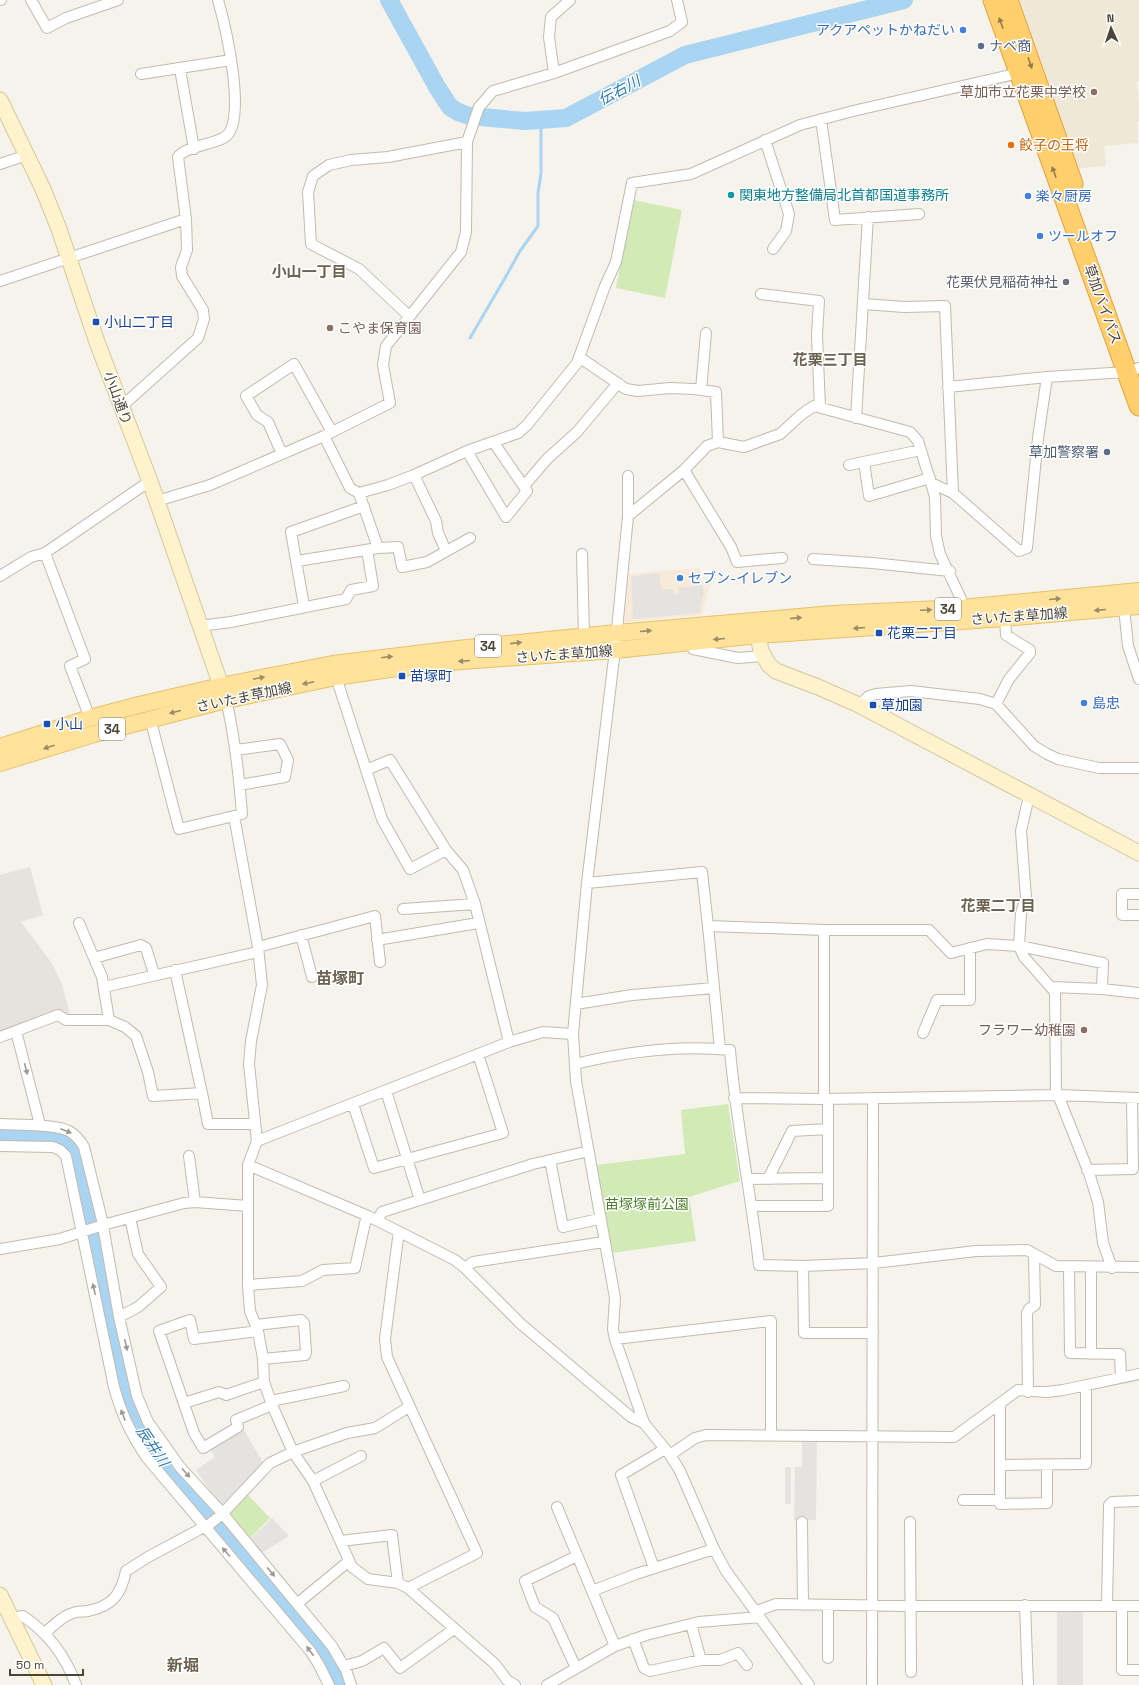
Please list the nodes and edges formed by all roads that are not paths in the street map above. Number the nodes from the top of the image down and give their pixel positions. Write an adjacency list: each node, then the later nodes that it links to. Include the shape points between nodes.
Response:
1 (31, 0): 2 (street, via 47,28 66,18)
2 (118, 0)
3 (218, 0): 9 (street)
4 (570, 0): 8 (street)
5 (677, 0): 11 (street, via 682,22 670,31)
6 (992, 0): 12 (highway, 草加バイパス, one-way to 6)
7 (1008, 0): 32 (highway, 草加バイパス, one-way to 32)
8 (559, 5): 11 (street, via 551,17 548,37)
9 (231, 60): 10 (street); 18 (street, via 236,112 232,130 226,137)
10 (180, 69): 13 (street); 18 (street)
11 (554, 73): 17 (street, via 493,91 479,108)
12 (1019, 73): 15 (street); 32 (highway, 草加バイパス, one-way to 12)
13 (141, 74)
14 (2, 108): 19 (street, 小山通り)
15 (821, 119): 16 (street); 22 (street, via 834,220)
16 (764, 140): 24 (street, via 788,214 786,231); 31 (street, via 692,174 632,182 616,262)
17 (467, 142): 29 (street, via 466,232 462,252); 29 (street, via 388,157 351,160 329,165 313,176 308,192 311,244 359,269)
18 (194, 149): 23 (street, via 178,157)
19 (27, 155): 20 (street); 25 (street, 小山通り, via 43,189)
20 (0, 164)
21 (919, 214): 22 (street)
22 (868, 217): 28 (street)
23 (186, 219): 25 (street); 38 (street, via 187,250 181,267 182,276 203,310 201,330 198,338)
24 (773, 249)
25 (69, 259): 26 (street); 38 (street, 小山通り)
26 (0, 281)
27 (761, 294): 39 (street, via 819,301 817,335)
28 (864, 304): 35 (street, via 904,307 945,306); 40 (street)
29 (409, 316): 41 (street, via 386,346 383,365 390,403)
30 (706, 333): 36 (street)
31 (578, 357): 34 (street); 43 (street, via 577,363 527,425 518,433)
32 (1136, 369): 33 (street); 37 (highway, 草加バイパス)
33 (1046, 377): 35 (street); 56 (street, via 1027,548 1019,551)
34 (618, 383): 36 (street, via 626,389 638,391 670,388); 54 (street, via 577,432 547,459)
35 (948, 387): 56 (street)
36 (702, 390): 42 (street, via 716,392)
37 (1139, 406)
38 (121, 407): 53 (street, 小山通り)
39 (820, 407): 40 (street); 42 (street, via 814,406 802,414 780,434 744,447)
40 (856, 418): 44 (street, via 910,432 918,441)
41 (328, 434): 46 (street); 46 (street, via 294,364 246,396 257,414 268,422); 55 (street, via 350,488)
42 (718, 442): 49 (street, via 707,446)
43 (494, 443): 45 (street); 54 (street)
44 (921, 450): 47 (street); 52 (street)
45 (467, 451): 50 (street); 54 (street, via 506,517 527,491)
46 (282, 454): 57 (street, via 210,485)
47 (864, 462): 48 (street); 52 (street, via 869,496)
48 (849, 465)
49 (684, 470): 59 (street); 66 (street, via 731,547 737,562)
50 (414, 475): 55 (street); 63 (street, via 436,521)
51 (628, 476): 59 (street)
52 (931, 481): 56 (street); 69 (street, via 935,497 936,536 940,554)
53 (151, 484): 57 (street, 小山通り); 64 (street, via 144,485)
54 (524, 486)
55 (359, 493): 58 (street)
56 (953, 493)
57 (157, 501): 76 (street, 小山通り)
58 (364, 506): 61 (street); 68 (street, via 291,532)
59 (628, 516): 78 (street)
60 (470, 538): 63 (street)
61 (378, 548): 62 (street); 63 (street, via 398,546 402,567 427,562)
62 (367, 550): 68 (street); 72 (street, via 373,586 351,590 346,598)
63 (446, 551)
64 (45, 553): 70 (street, via 31,557); 88 (street, via 85,659 70,666)
65 (582, 554): 79 (street)
66 (782, 558)
67 (813, 559): 69 (street)
68 (297, 561): 72 (street)
69 (950, 572): 74 (street)
70 (0, 576)
71 (1139, 591): 74 (main road, さいたま草加線 / 34, one-way to 71)
72 (304, 606): 76 (street, via 231,622)
73 (1132, 607): 75 (main road, さいたま草加線 / 34, one-way to 75); 84 (street, via 1128,646)
74 (962, 608): 77 (main road, さいたま草加線 / 34, one-way to 74, via 833,614)
75 (1005, 618): 77 (main road, さいたま草加線 / 34, one-way to 77); 86 (street, via 1006,635 1030,650 1030,653 1009,679)
76 (199, 626): 85 (street, 小山通り)
77 (758, 628): 78 (main road, さいたま草加線 / 34, one-way to 77); 80 (main road, さいたま草加線 / 34, one-way to 80); 82 (street)
78 (617, 633): 79 (main road, さいたま草加線 / 34); 81 (street)
79 (584, 636): 85 (main road, さいたま草加線 / 34, one-way to 79, via 333,664)
80 (691, 641): 81 (main road, さいたま草加線 / 34); 82 (street, via 693,649 738,658)
81 (616, 650): 83 (main road, さいたま草加線 / 34, one-way to 83, via 461,661); 100 (street)
82 (763, 656): 87 (street, via 776,671 818,686)
83 (336, 678): 85 (main road, さいたま草加線 / 34, one-way to 85); 94 (street)
84 (1139, 679)
85 (223, 693): 88 (main road, さいたま草加線 / 34); 89 (main road, さいたま草加線 / 34, one-way to 89); 91 (street, via 232,722)
86 (996, 704): 87 (street, via 980,699 911,691 876,694 869,696); 93 (street, via 1041,752 1092,767)
87 (859, 705): 96 (street)
88 (90, 718): 90 (main road, さいたま草加線 / 34)
89 (150, 718): 92 (main road, さいたま草加線 / 34, one-way to 92); 97 (street, via 179,829)
90 (0, 747)
91 (236, 750): 95 (street); 95 (street, via 280,744 288,760 284,777)
92 (0, 763)
93 (1139, 768)
94 (366, 770): 98 (street, via 390,760); 98 (street, via 382,819 410,869)
95 (240, 785): 97 (street, via 242,814)
96 (1029, 796): 99 (street); 111 (street, via 1021,831 1026,898 1021,913)
97 (234, 816): 113 (street)
98 (446, 850): 102 (street, via 464,870)
99 (1139, 853)
100 (587, 883): 107 (street, via 702,872); 124 (street)
101 (1139, 894): 104 (street, via 1122,894 1122,915)
102 (475, 904): 103 (street, via 425,903); 106 (street)
103 (403, 909)
104 (1139, 914)
105 (79, 923): 114 (street)
106 (478, 923): 110 (street); 130 (street)
107 (708, 926): 108 (street); 121 (street)
108 (824, 930): 112 (street, via 929,930 951,953); 140 (street)
109 (302, 935): 110 (street, via 375,916); 113 (street); 118 (street)
110 (377, 940): 115 (street)
111 (1019, 946): 112 (street, via 987,944); 120 (street, via 1024,957); 122 (street, via 1103,964)
112 (970, 948): 127 (street, via 970,1000 937,1000)
113 (258, 949): 116 (street); 143 (street, via 262,985 249,1064)
114 (94, 958): 117 (street, via 141,945 146,948); 119 (street)
115 (380, 962)
116 (175, 970): 117 (street); 135 (street)
117 (154, 974): 119 (street)
118 (312, 977)
119 (104, 987): 125 (street)
120 (1050, 987): 122 (street); 136 (street, via 1055,992)
121 (714, 988): 124 (street, via 632,995); 131 (street)
122 (1102, 989): 123 (street)
123 (1139, 993)
124 (576, 1004): 128 (street)
125 (109, 1020): 126 (street, via 66,1020 58,1015); 135 (street, via 125,1027 136,1036 153,1096)
126 (16, 1031): 129 (street); 144 (street, one-way to 144)
127 (923, 1033)
128 (573, 1034): 130 (street, via 543,1032); 133 (street)
129 (0, 1037)
130 (509, 1042): 132 (street)
131 (720, 1049): 133 (street, via 680,1049 610,1056); 137 (street, via 730,1050)
132 (478, 1054): 134 (street); 150 (street, via 503,1133)
133 (575, 1064): 148 (street)
134 (386, 1091): 141 (street); 150 (street)
135 (202, 1093): 143 (street, via 208,1124)
136 (1058, 1095): 138 (street); 139 (street); 153 (street)
137 (734, 1098): 140 (street); 155 (street)
138 (873, 1098): 140 (street); 170 (street)
139 (1136, 1098): 153 (street, via 1133,1169)
140 (826, 1099): 145 (street)
141 (353, 1104): 146 (street); 150 (street, via 374,1168)
142 (0, 1124): 144 (street)
143 (255, 1124): 146 (street)
144 (40, 1125): 164 (street, one-way to 164, via 68,1130 78,1137 84,1147)
145 (828, 1129): 154 (street); 156 (street, via 792,1131)
146 (257, 1141): 152 (street)
147 (0, 1146): 165 (street, via 52,1147 66,1156)
148 (589, 1151): 151 (street); 163 (street)
149 (188, 1156): 158 (street)
150 (407, 1158): 157 (street)
151 (550, 1160): 157 (street); 163 (street, via 563,1227)
152 (248, 1165): 159 (street); 162 (street)
153 (1087, 1170): 175 (street, via 1098,1202 1103,1243)
154 (828, 1178): 156 (street); 160 (street, via 828,1206)
155 (747, 1179): 156 (street); 160 (street)
156 (768, 1179)
157 (420, 1200): 162 (street, via 382,1212)
158 (195, 1202): 159 (street); 161 (street)
159 (248, 1206): 177 (street)
160 (752, 1206): 171 (street, via 759,1265)
161 (130, 1218): 164 (street); 178 (street, via 138,1254 160,1287 138,1307)
162 (373, 1218): 166 (street); 177 (street, via 365,1223 355,1268 323,1270 302,1281)
163 (600, 1219): 167 (street)
164 (101, 1225): 165 (street); 178 (street)
165 (83, 1231): 168 (street, via 60,1239); 210 (street, one-way to 165, via 147,1458 122,1415)
166 (400, 1232): 174 (street); 193 (street, via 385,1339 387,1357)
167 (604, 1242): 174 (street, via 473,1262); 181 (street, via 615,1298)
168 (0, 1249)
169 (1034, 1254): 170 (street, via 1027,1250 976,1251); 172 (street, via 1056,1266); 189 (street, via 1034,1305 1027,1313)
170 (874, 1263): 171 (street); 180 (street)
171 (803, 1266): 180 (street, via 804,1333)
172 (1069, 1267): 173 (street); 182 (street, via 1070,1353)
173 (1091, 1267): 175 (street); 182 (street)
174 (465, 1268): 194 (street, via 540,1341 631,1417)
175 (1112, 1268): 176 (street)
176 (1139, 1268)
177 (248, 1285): 179 (street, via 250,1311)
178 (120, 1317): 207 (street, one-way to 207, via 137,1396 148,1422 180,1467)
179 (257, 1328): 183 (street); 183 (street, via 301,1320 304,1323 305,1355); 190 (street, via 194,1339 190,1320 159,1332)
180 (873, 1333): 196 (street)
181 (615, 1340): 194 (street); 195 (street, via 771,1321)
182 (1091, 1354): 185 (street, via 1120,1354)
183 (263, 1359): 186 (street)
184 (1139, 1374): 185 (street)
185 (1121, 1377): 187 (street)
186 (264, 1382): 190 (street, via 226,1395 219,1392); 191 (street)
187 (1086, 1385): 189 (street, via 1064,1390); 201 (street, via 1086,1464)
188 (344, 1386): 191 (street)
189 (1028, 1392): 192 (street, via 1018,1390)
190 (184, 1403): 191 (street, via 194,1433 203,1448 238,1427 236,1420)
191 (271, 1403): 197 (street)
192 (1000, 1404): 196 (street, via 954,1437); 200 (street)
193 (409, 1407): 197 (street, via 376,1428 347,1433); 217 (street, via 477,1554)
194 (644, 1423): 198 (street)
195 (771, 1436): 196 (street); 198 (street, via 706,1435)
196 (872, 1436): 223 (street)
197 (293, 1452): 202 (street); 207 (street, via 270,1463)
198 (668, 1452): 212 (street, via 680,1471); 215 (street, via 621,1475)
199 (360, 1456): 202 (street)
200 (1000, 1465): 201 (street); 204 (street)
201 (1047, 1465): 204 (street, via 1047,1503 1000,1504)
202 (313, 1481): 211 (street)
203 (963, 1500): 204 (street)
204 (1000, 1500)
205 (1139, 1500): 226 (street, via 1112,1502 1109,1505)
206 (557, 1506): 213 (street)
207 (223, 1514): 210 (street); 220 (street, one-way to 220)
208 (802, 1522): 221 (street)
209 (910, 1522): 225 (street)
210 (205, 1527): 233 (street, via 126,1571 123,1588 110,1602 96,1609 73,1612); 245 (street, one-way to 210, via 311,1652)
211 (340, 1541): 214 (street); 216 (street, via 392,1536)
212 (714, 1549): 215 (street); 229 (street)
213 (577, 1556): 218 (street); 240 (street, via 525,1581 535,1607 553,1618)
214 (350, 1561): 216 (street, via 352,1566 368,1579); 220 (street)
215 (654, 1568): 218 (street)
216 (398, 1584): 217 (street)
217 (408, 1588): 232 (street)
218 (592, 1591): 235 (street)
219 (0, 1595): 230 (street)
220 (298, 1603): 239 (street, via 332,1646)
221 (803, 1605): 222 (street); 229 (street, via 776,1604)
222 (828, 1605): 223 (street); 236 (street)
223 (872, 1605): 225 (street); 250 (street)
224 (1025, 1605): 225 (street); 226 (street); 251 (street)
225 (910, 1606): 242 (street)
226 (1107, 1606): 227 (street)
227 (1122, 1606): 228 (street); 241 (street, via 1122,1670)
228 (1139, 1606)
229 (758, 1614): 231 (street); 249 (street)
230 (11, 1618): 233 (street, via 23,1616); 243 (street)
231 (691, 1624): 234 (street); 237 (street)
232 (454, 1629): 239 (street, via 400,1668 384,1648 362,1661); 247 (street)
233 (45, 1633): 244 (street, via 62,1657)
234 (633, 1640): 235 (street); 237 (street, via 644,1668 650,1671)
235 (615, 1646): 240 (street)
236 (828, 1658)
237 (701, 1660): 238 (street, via 720,1660 738,1653)
238 (747, 1665)
239 (344, 1666): 246 (street)
240 (576, 1668): 248 (street)
241 (1139, 1670)
242 (910, 1672)
243 (44, 1685)
244 (76, 1685)
245 (329, 1685)
246 (351, 1685)
247 (515, 1685)
248 (547, 1685)
249 (809, 1685)
250 (872, 1685)
251 (1028, 1685)

